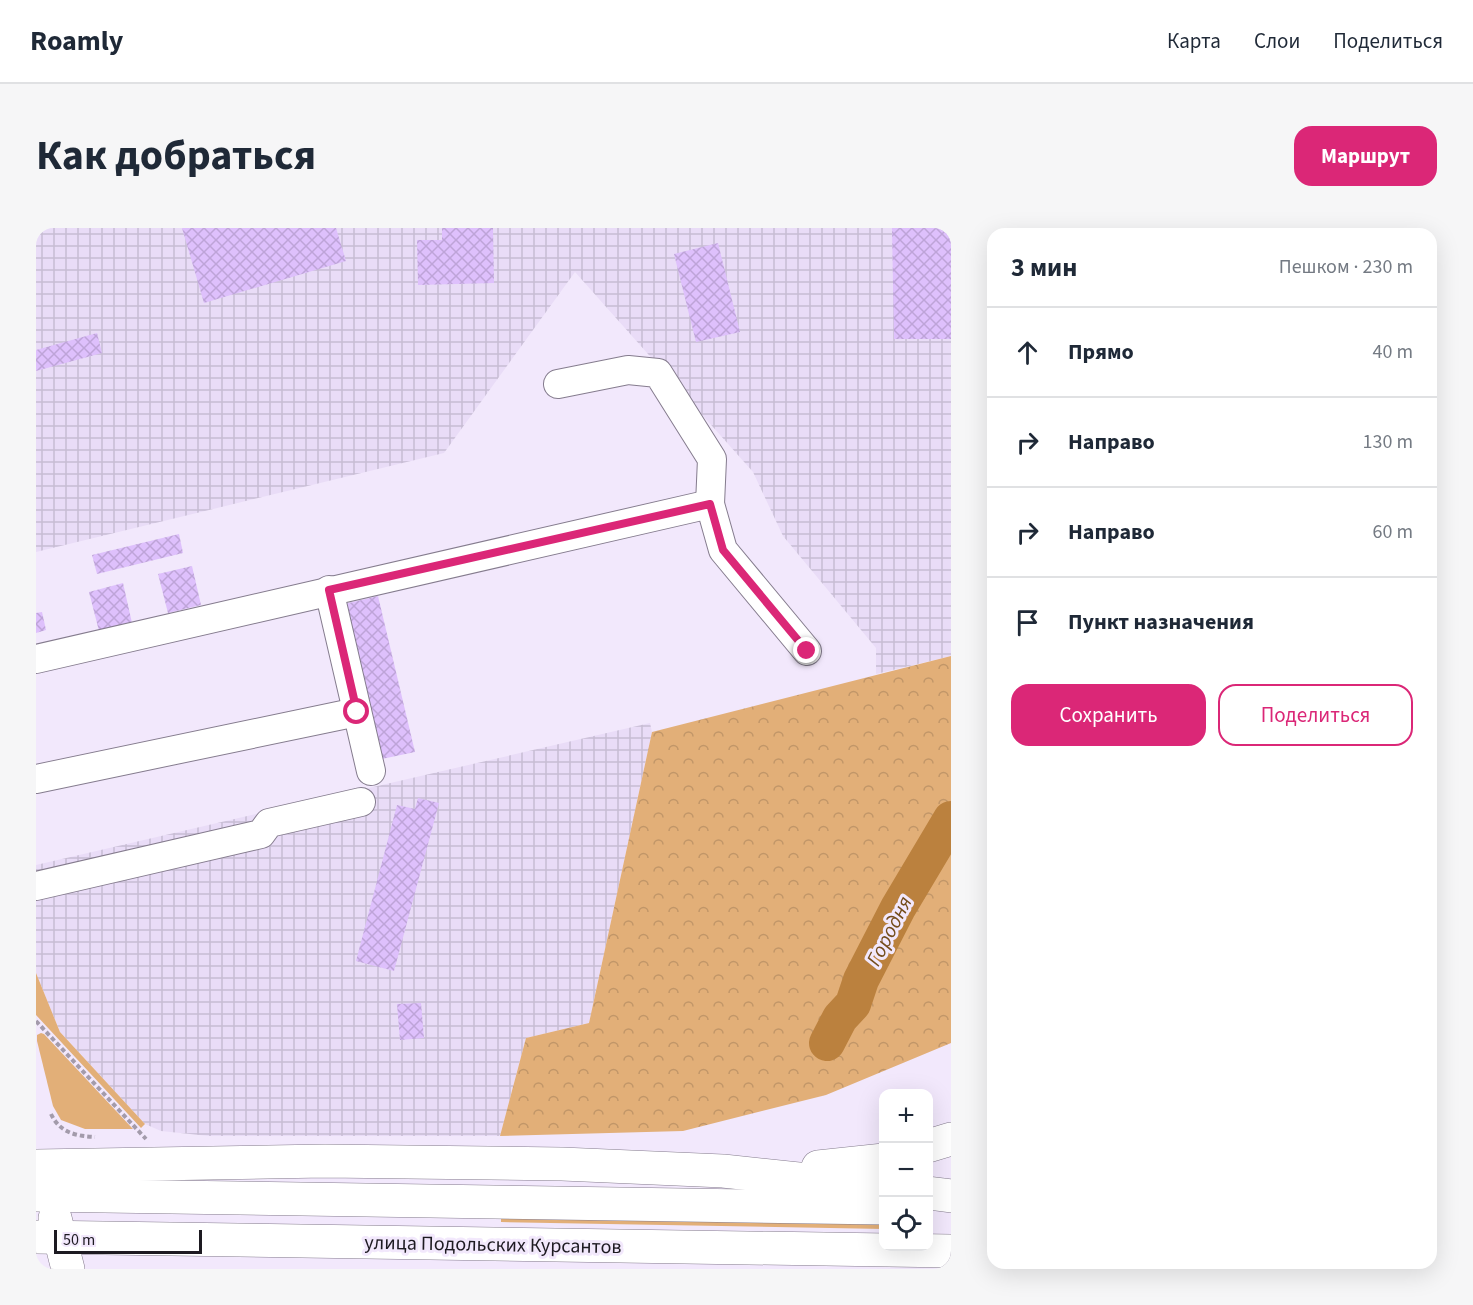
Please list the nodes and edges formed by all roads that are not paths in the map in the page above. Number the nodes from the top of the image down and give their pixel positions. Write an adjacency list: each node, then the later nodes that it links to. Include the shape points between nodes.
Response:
1 (558, 384): 2 (lane, via 628,370 658,373 712,459)
2 (710, 504): 3 (lane); 4 (lane, via 723,550)
3 (329, 590): 5 (lane); 6 (lane)
4 (807, 651)
5 (36, 659)
6 (357, 712): 7 (lane); 8 (lane)
7 (371, 771)
8 (36, 779)
9 (361, 802): 10 (lane, via 269,824 261,834)
10 (36, 886)
11 (951, 1139): 12 (main road)
12 (933, 1144)
13 (879, 1161): 14 (main road)
14 (723, 1172): 15 (main road, via 562,1164 325,1161); 16 (main road)
15 (40, 1173): 19 (main road); 22 (main road)
16 (879, 1188)
17 (933, 1194): 18 (main road)
18 (951, 1196)
19 (879, 1208)
20 (933, 1209): 21 (main road)
21 (951, 1209)
22 (48, 1237): 23 (main road, улица Подольских Курсантов); 25 (main road)
23 (801, 1250): 24 (main road, улица Подольских Курсантов); 26 (main road)
24 (951, 1251)
25 (68, 1269)
26 (850, 1269)

